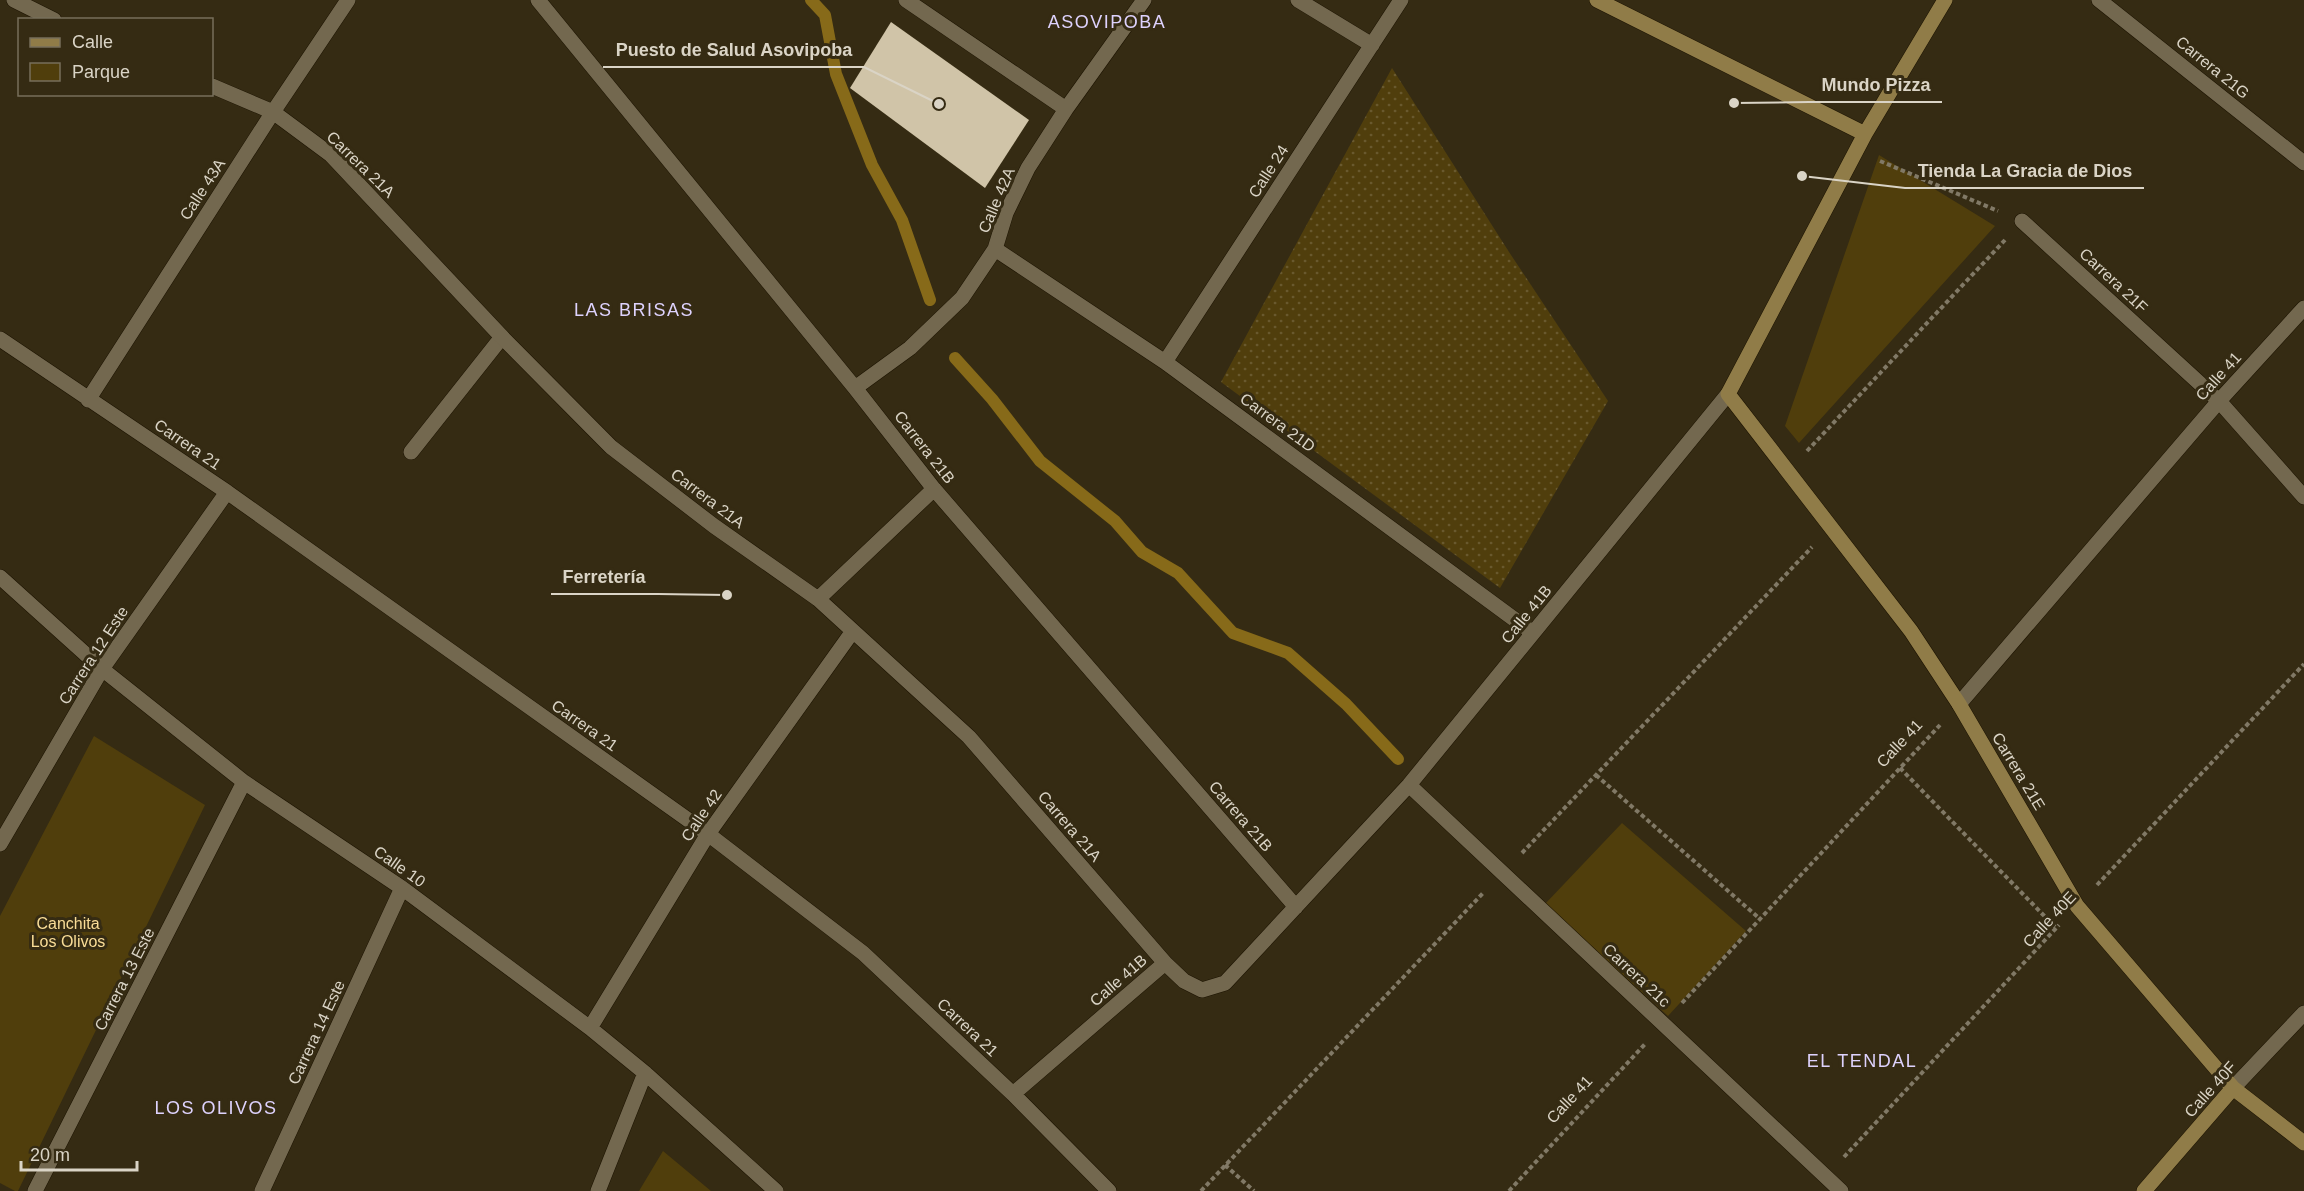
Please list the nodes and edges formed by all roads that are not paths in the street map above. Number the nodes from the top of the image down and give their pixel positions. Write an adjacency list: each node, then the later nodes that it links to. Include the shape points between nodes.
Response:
1 (14, 0): 11 (street)
2 (348, 0): 15 (street, Calle 43A)
3 (538, 0): 24 (street, Carrera 21B)
4 (906, 0): 14 (street)
5 (1144, 0): 14 (street, Calle 42A)
6 (1298, 0): 12 (street)
7 (1401, 0): 12 (street, Calle 24)
8 (1597, 0): 16 (street)
9 (1945, 0): 16 (street, Calle 41B)
10 (2099, 0): 17 (street, Carrera 21G)
11 (50, 18)
12 (1372, 45): 23 (street, Calle 24)
13 (213, 86): 15 (street, Carrera 21A)
14 (1066, 109): 19 (street, Calle 42A, via 1028,168 1006,213)
15 (273, 112): 21 (street, Carrera 21A, via 331,155); 26 (street, Calle 43A)
16 (1865, 134): 25 (street, Calle 41B)
17 (2304, 163)
18 (2022, 221): 27 (street, Carrera 21F)
19 (995, 249): 23 (street, Carrera 21D); 24 (street, Calle 42A, via 962,298 910,348)
20 (2304, 308): 27 (street, Calle 41)
21 (502, 337): 28 (street); 33 (street, Carrera 21A, via 611,447)
22 (0, 339): 26 (street, Carrera 21)
23 (1166, 362): 35 (street, Carrera 21D)
24 (855, 388): 29 (street, Carrera 21B)
25 (1728, 394): 35 (street, Calle 41B); 37 (street, Carrera 21E, via 1911,631)
26 (88, 400): 30 (street, Carrera 21)
27 (2219, 401): 31 (street, Carrera 21F); 37 (street, Calle 41)
28 (411, 452)
29 (934, 489): 33 (street); 43 (street, Carrera 21B)
30 (227, 492): 36 (street, Carrera 12 Este); 40 (street, Carrera 21)
31 (2304, 497)
32 (0, 577): 36 (street, Calle 10)
33 (818, 599): 34 (street, Carrera 21A)
34 (853, 631): 40 (street, Calle 42); 44 (street, Carrera 21A, via 969,737)
35 (1533, 633): 39 (street, Calle 41B)
36 (102, 669): 38 (street, Calle 10); 41 (street, Carrera 12 Este)
37 (1959, 704): 48 (street, Carrera 21E, via 2077,906)
38 (244, 782): 42 (street, Calle 10); 51 (street, Carrera 13 Este)
39 (1409, 784): 43 (street, Calle 41B); 56 (street, Carrera 21c)
40 (708, 834): 46 (street, Calle 42); 49 (street, Carrera 21, via 863,953)
41 (0, 844)
42 (402, 888): 46 (street, Calle 10); 52 (street, Carrera 14 Este)
43 (1296, 907): 44 (street, Calle 41B, via 1226,983 1202,990 1184,981)
44 (1165, 963): 49 (street, Calle 41B)
45 (2304, 1013): 48 (street, Calle 40F)
46 (590, 1028): 47 (street, Calle 10)
47 (645, 1073): 53 (street); 54 (street, Calle 10)
48 (2233, 1088): 50 (street, Carrera 21E); 57 (street, Calle 40F)
49 (1013, 1094): 55 (street, Carrera 21)
50 (2304, 1143)
51 (35, 1191)
52 (262, 1191)
53 (598, 1191)
54 (776, 1191)
55 (1109, 1191)
56 (1841, 1191)
57 (2144, 1191)

